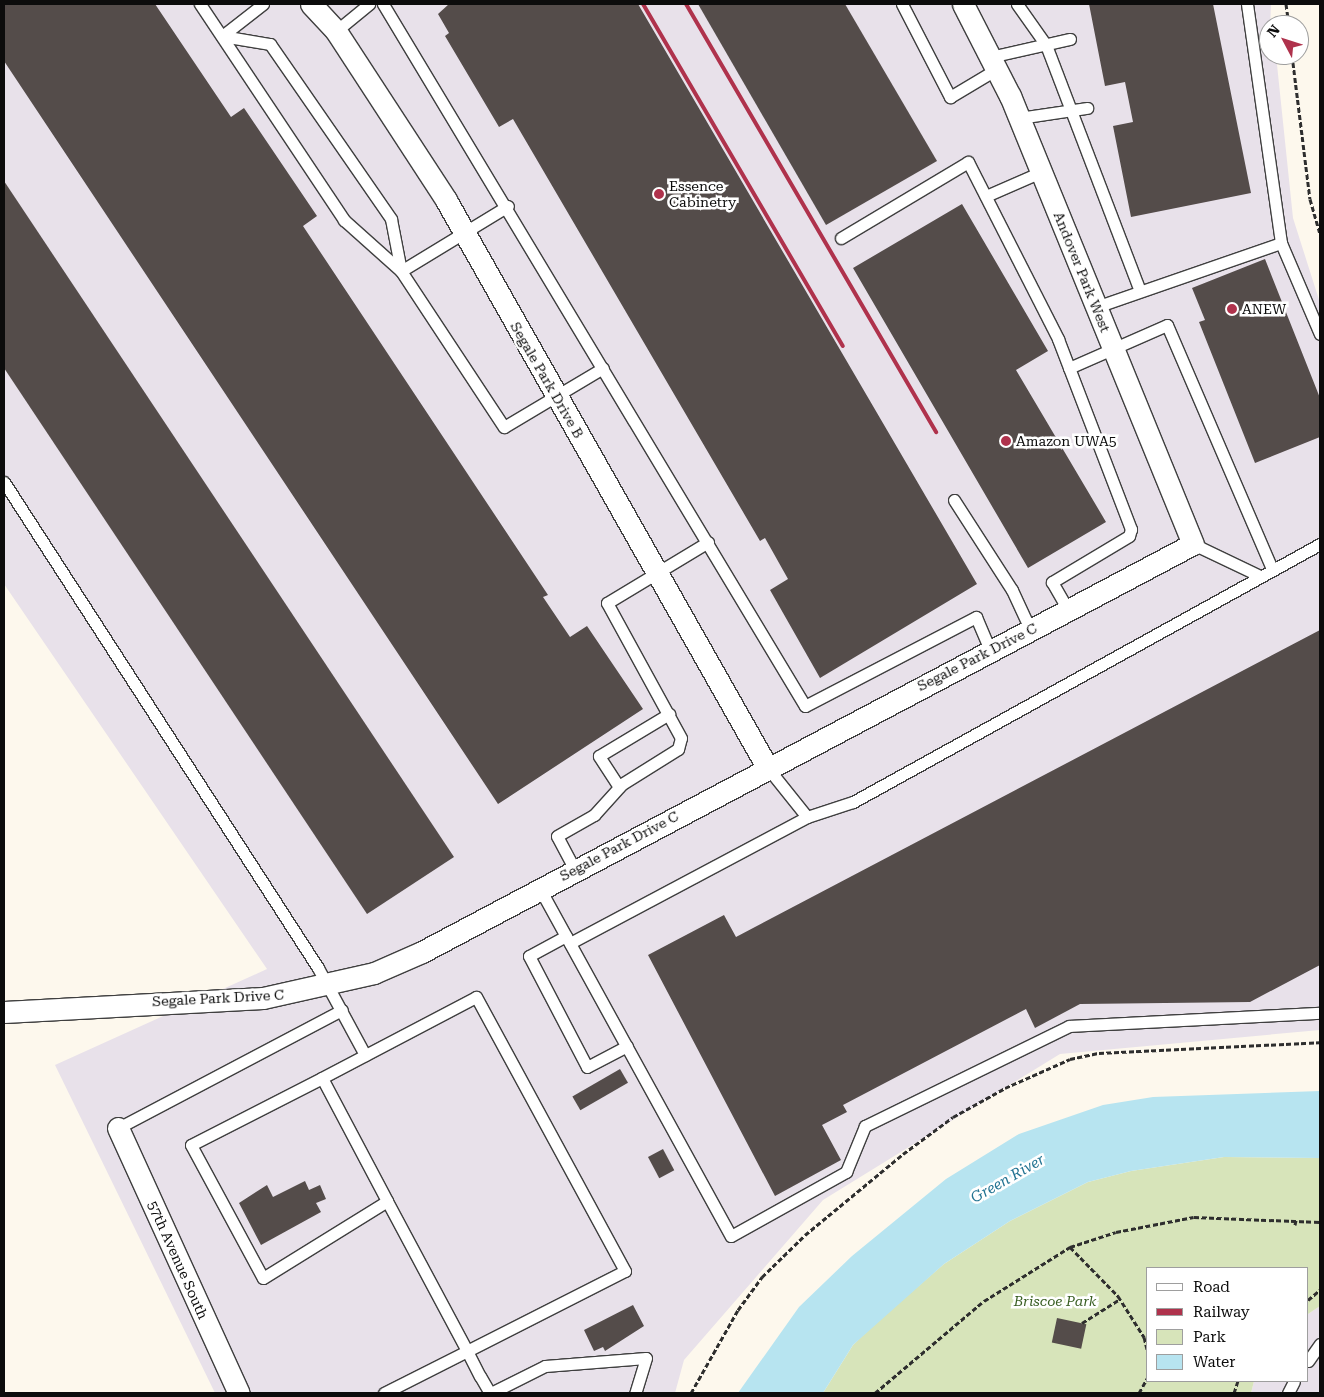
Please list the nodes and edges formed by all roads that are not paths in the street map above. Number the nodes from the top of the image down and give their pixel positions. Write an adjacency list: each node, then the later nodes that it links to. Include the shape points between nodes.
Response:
1 (200, 4): 11 (lane)
2 (263, 4): 11 (lane)
3 (311, 4): 10 (street, Segale Park Drive B)
4 (370, 4): 10 (lane)
5 (383, 4): 20 (lane)
6 (902, 4): 14 (lane, via 950,97)
7 (963, 4): 14 (street, Andover Park West)
8 (1017, 4): 13 (lane)
9 (1247, 4): 23 (lane)
10 (336, 31): 21 (street, Segale Park Drive B)
11 (222, 36): 24 (lane, via 344,220); 24 (lane, via 270,44 391,219)
12 (1070, 39): 13 (lane)
13 (1046, 45): 14 (lane); 16 (lane)
14 (993, 63): 17 (street, Andover Park West)
15 (1087, 108): 16 (lane)
16 (1072, 110): 17 (lane); 25 (lane)
17 (1019, 118): 18 (street, Andover Park West)
18 (1041, 172): 19 (lane); 26 (street, Andover Park West)
19 (986, 196): 22 (lane, via 968,162); 30 (lane)
20 (508, 206): 21 (lane); 29 (lane)
21 (464, 232): 24 (lane); 31 (street, Segale Park Drive B)
22 (840, 238)
23 (1280, 243): 25 (lane); 27 (lane)
24 (401, 271): 31 (lane, via 504,427)
25 (1140, 291): 26 (lane)
26 (1096, 307): 28 (street, Andover Park West)
27 (1320, 334)
28 (1114, 349): 30 (lane); 35 (street, Andover Park West); 37 (lane, via 1166,325)
29 (603, 368): 31 (lane); 34 (lane)
30 (1069, 368): 40 (lane, via 1131,529 1129,536 1052,582)
31 (557, 396): 38 (street, Segale Park Drive B)
32 (4, 482): 50 (lane)
33 (954, 500): 41 (lane, via 1012,590)
34 (708, 542): 38 (lane); 42 (lane, via 804,706 976,617)
35 (1194, 544): 39 (lane); 40 (street, Segale Park Drive C)
36 (1320, 544): 37 (lane)
37 (1272, 569): 39 (lane)
38 (658, 574): 43 (lane, via 607,603); 44 (street, Segale Park Drive B)
39 (1260, 576): 46 (lane, via 853,802)
40 (1068, 610): 41 (street, Segale Park Drive C)
41 (1030, 630): 42 (street, Segale Park Drive C)
42 (990, 650): 44 (street, Segale Park Drive C)
43 (669, 714): 45 (lane, via 682,738 678,749); 45 (lane, via 599,756)
44 (766, 767): 46 (lane); 47 (street, Segale Park Drive C)
45 (619, 787): 47 (lane, via 594,814 557,836)
46 (807, 817): 49 (lane)
47 (575, 870): 48 (street, Segale Park Drive C)
48 (540, 889): 49 (lane); 50 (street, Segale Park Drive C, via 422,952)
49 (568, 940): 54 (lane); 54 (lane, via 530,956 588,1067)
50 (328, 985): 51 (lane); 52 (street, Segale Park Drive C, via 263,998)
51 (342, 1010): 55 (lane); 57 (lane)
52 (4, 1012)
53 (1320, 1013): 54 (lane, via 1088,1021 1069,1026 865,1126 846,1172 732,1236)
54 (627, 1046)
55 (365, 1055): 56 (lane); 60 (lane, via 476,997 625,1271)
56 (322, 1078): 58 (lane); 58 (lane, via 191,1144 263,1278)
57 (118, 1128): 62 (street, 57th Avenue South)
58 (387, 1201): 60 (lane)
59 (1320, 1344): 61 (lane)
60 (467, 1351): 63 (lane); 64 (lane)
61 (1309, 1360)
62 (239, 1393)
63 (384, 1393)
64 (490, 1393): 65 (lane, via 545,1366 646,1358)
65 (636, 1393)

